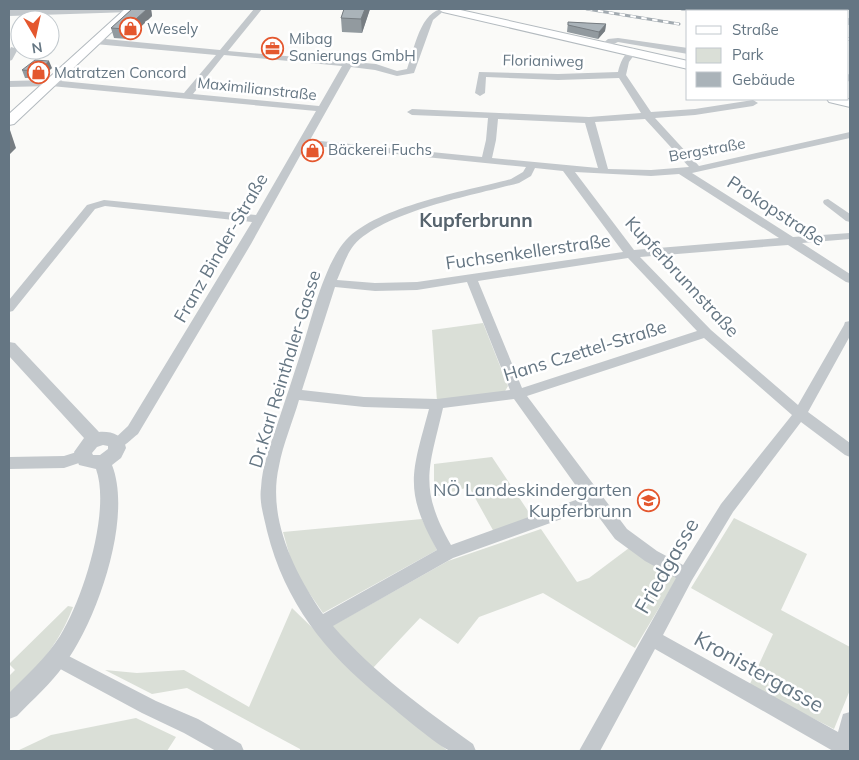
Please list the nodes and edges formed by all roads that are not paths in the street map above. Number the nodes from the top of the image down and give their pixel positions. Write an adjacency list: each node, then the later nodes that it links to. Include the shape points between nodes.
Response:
1 (131, 9): 2 (main road); 5 (street); 6 (main road)
2 (137, 9)
3 (258, 9): 10 (street)
4 (442, 9): 7 (main road); 11 (street, via 429,19 411,72 395,74)
5 (60, 11)
6 (95, 41): 10 (street); 14 (main road)
7 (604, 45): 8 (street, via 618,40); 9 (main road)
8 (686, 51)
9 (633, 52): 12 (main road); 13 (street, via 625,62)
10 (221, 53): 11 (street); 17 (street)
11 (348, 64): 21 (street, Franz Binder-Straße)
12 (686, 65)
13 (622, 75): 16 (street, Florianiweg, via 482,74); 24 (street)
14 (51, 83): 15 (street, Maximilianstraße); 17 (street, Maximilianstraße); 26 (main road)
15 (9, 84)
16 (480, 93)
17 (186, 96): 21 (street, Maximilianstraße)
18 (837, 100): 20 (main road)
19 (753, 103): 24 (street)
20 (850, 103)
21 (323, 109): 28 (street, Franz Binder-Straße)
22 (412, 112): 23 (street)
23 (493, 116): 25 (street); 29 (street)
24 (648, 116): 25 (street); 32 (street)
25 (588, 120): 33 (street)
26 (9, 121)
27 (850, 135): 32 (street, Bergstraße)
28 (303, 142): 29 (street); 37 (street, Franz Binder-Straße)
29 (486, 160): 30 (street)
30 (532, 165): 31 (street); 44 (street, Dr.Karl Reinthaler-Gasse, via 527,174 516,181 398,215 368,229 351,243)
31 (566, 168): 33 (street, Bergstraße); 41 (street, Kupferbrunnstraße)
32 (697, 170): 34 (street, Bergstraße)
33 (604, 172): 34 (street, Bergstraße)
34 (683, 172): 40 (street, Prokopstraße)
35 (828, 202): 38 (street)
36 (91, 207): 37 (street, via 104,202); 45 (street)
37 (259, 218): 54 (street, Franz Binder-Straße, via 133,430)
38 (850, 219)
39 (850, 236): 40 (street, Fuchsenkellerstraße)
40 (791, 241): 41 (street, Fuchsenkellerstraße); 43 (street, Prokopstraße)
41 (631, 254): 42 (street, Fuchsenkellerstraße); 47 (street, Kupferbrunnstraße)
42 (470, 278): 44 (street, Fuchsenkellerstraße, via 417,286); 50 (street)
43 (850, 280)
44 (330, 283): 49 (street, Dr.Karl Reinthaler-Gasse)
45 (9, 308)
46 (850, 325): 52 (street, Friedgasse)
47 (706, 333): 50 (street, Hans Czettel-Straße); 52 (street, Kupferbrunnstraße)
48 (9, 347): 53 (street)
49 (294, 394): 51 (street, Hans Czettel-Straße, via 364,402); 62 (street, Dr.Karl Reinthaler-Gasse, via 271,466 268,494 275,538 286,573)
50 (518, 394): 51 (street, Hans Czettel-Straße); 59 (street)
51 (437, 404): 60 (street, via 421,474 421,495 429,520)
52 (800, 414): 55 (street, Kupferbrunnstraße); 61 (street, Friedgasse, via 727,508)
53 (95, 439): 54 (street, via 108,438); 56 (street, via 87,445)
54 (117, 443): 57 (street, via 115,454)
55 (850, 451)
56 (83, 456): 57 (street, via 90,462); 58 (street, via 64,462)
57 (102, 462): 64 (street, via 108,480 109,511 98,563 80,623)
58 (9, 463)
59 (595, 500): 60 (street); 61 (street, via 621,534)
60 (447, 553): 62 (street)
61 (686, 576): 63 (street, Friedgasse)
62 (319, 625): 69 (street, Dr.Karl Reinthaler-Gasse, via 396,701)
63 (652, 638): 67 (street, Kronistergasse); 70 (street, Friedgasse)
64 (57, 658): 65 (street); 68 (street)
65 (9, 708)
66 (850, 720): 67 (street)
67 (844, 749)
68 (234, 751)
69 (466, 751)
70 (589, 751)

